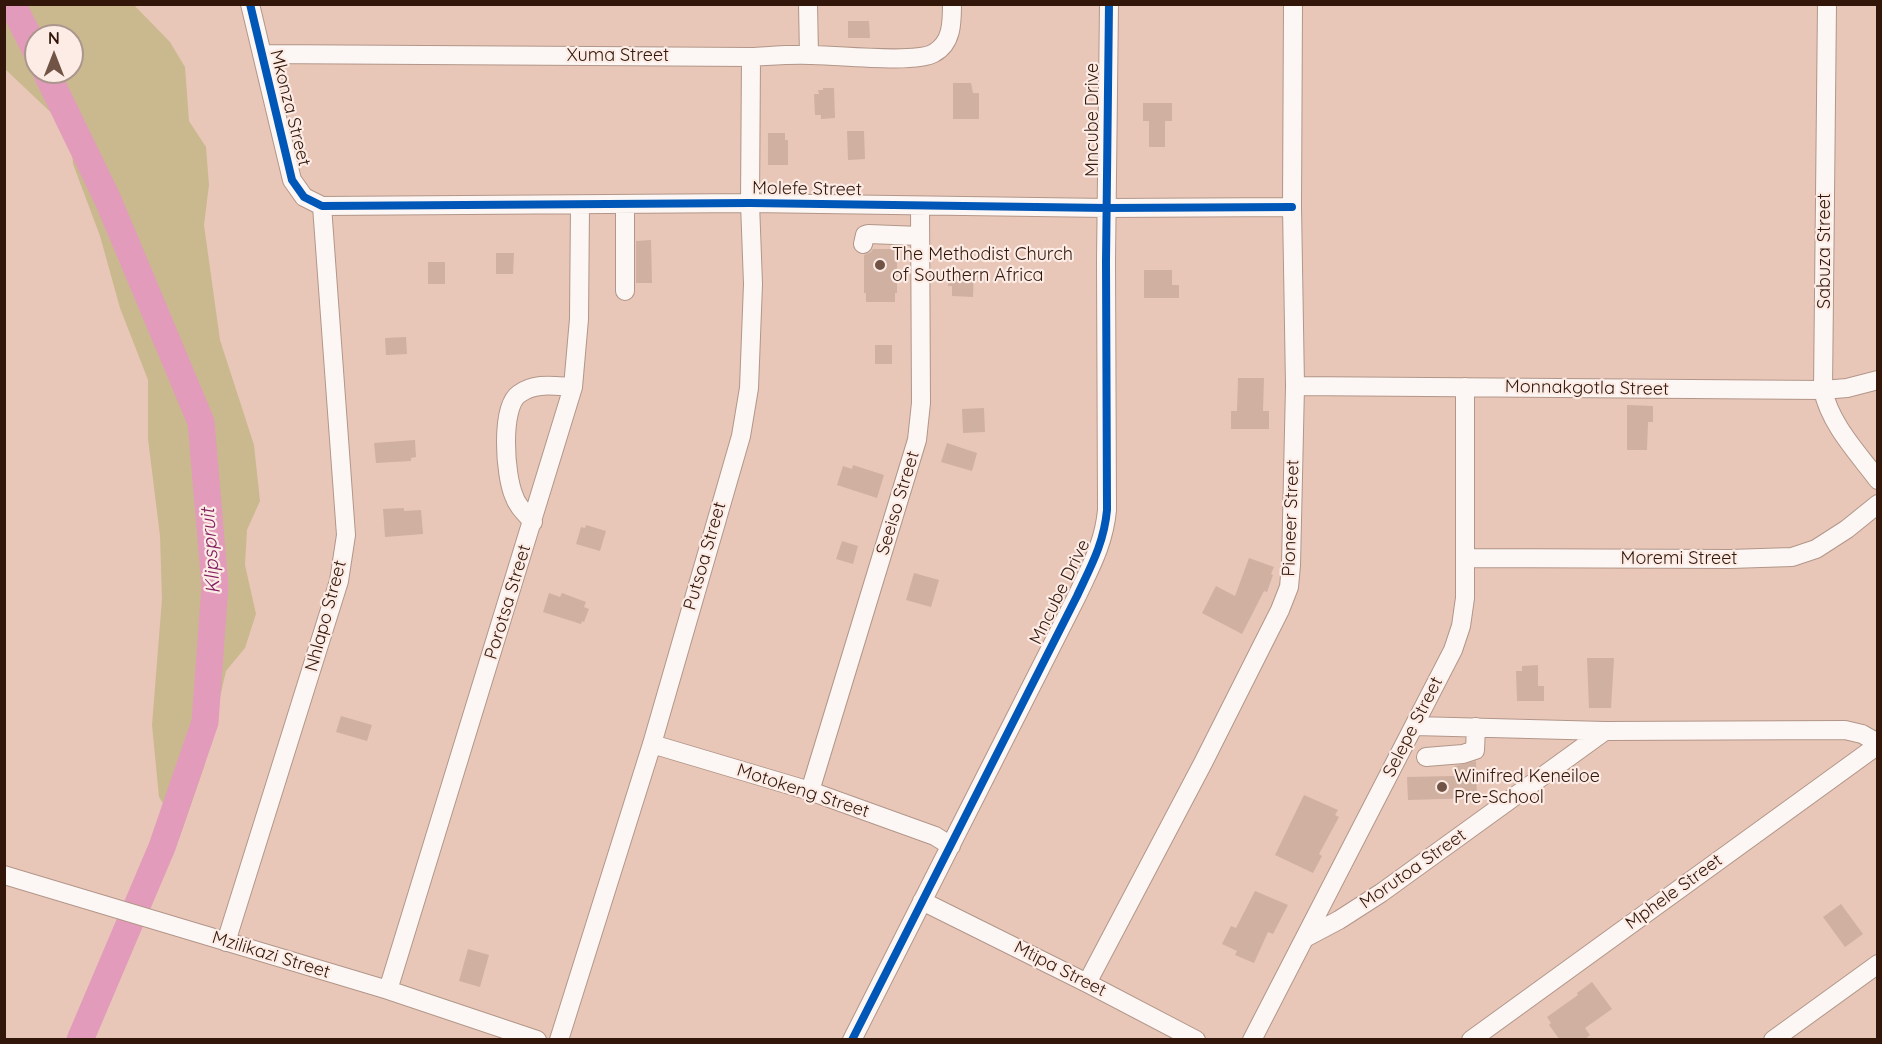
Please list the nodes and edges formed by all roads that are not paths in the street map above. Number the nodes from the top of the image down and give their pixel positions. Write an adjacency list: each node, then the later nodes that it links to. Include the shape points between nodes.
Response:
1 (250, 4): 7 (street, Mkonza Street)
2 (808, 4): 8 (street)
3 (1108, 4): 15 (street, Mncube Drive)
4 (1293, 4): 16 (street, Pioneer Street)
5 (1827, 4): 24 (street, Sabuza Street)
6 (952, 13): 8 (street, Xuma Street, via 949,39 935,53 907,58)
7 (262, 54): 9 (street, Xuma Street); 13 (street, Mkonza Street, via 292,180 304,197)
8 (809, 55): 9 (street, Xuma Street)
9 (751, 57): 10 (street, Putsoa Street)
10 (750, 203): 11 (street, Molefe Street); 14 (street, Molefe Street); 32 (street, Putsoa Street, via 753,284 749,388 741,436)
11 (625, 204): 12 (street, Molefe Street); 19 (street)
12 (580, 205): 13 (street, Molefe Street); 22 (street, Porotsa Street, via 579,319)
13 (322, 206): 40 (street, Nhlapo Street, via 346,535 336,592)
14 (920, 206): 15 (street, Molefe Street); 17 (street, Seeiso Street)
15 (1107, 207): 16 (street, Molefe Street); 36 (street, Mncube Drive, via 1105,532)
16 (1292, 207): 21 (street, Pioneer Street)
17 (920, 236): 18 (street, via 868,234); 35 (street, Seeiso Street, via 921,403 917,440)
18 (864, 244)
19 (625, 291)
20 (1878, 380): 24 (street, Monnakgotla Street)
21 (1295, 386): 23 (street, Monnakgotla Street); 42 (street, Pioneer Street, via 1289,588 1203,763)
22 (573, 387): 27 (street, Porotsa Street); 27 (street, via 530,387 516,395 510,405 507,477 514,498)
23 (1465, 387): 24 (street, Monnakgotla Street); 28 (street, Selepe Street)
24 (1823, 390): 25 (street, Sabuza Street, via 1826,406)
25 (1878, 480)
26 (1878, 504): 28 (street, Moremi Street, via 1847,530 1816,549 1792,557)
27 (533, 522): 43 (street, Porotsa Street)
28 (1465, 558): 29 (street, Selepe Street, via 1461,626)
29 (1415, 726): 30 (street); 39 (street, Selepe Street)
30 (1476, 727): 31 (street); 34 (street, via 1475,750)
31 (1605, 731): 33 (street, via 1845,730); 39 (street, Morutoa Street, via 1380,893)
32 (652, 744): 35 (street, Motokeng Street); 45 (street, Putsoa Street)
33 (1878, 744): 49 (street, Mphele Street)
34 (1426, 757)
35 (810, 791): 36 (street, Motokeng Street, via 935,836)
36 (951, 846): 38 (street, Mncube Drive)
37 (4, 875): 40 (street, Mzilikazi Street)
38 (922, 901): 42 (street, Mtipa Street); 46 (street, Mncube Drive)
39 (1305, 938): 48 (street, Selepe Street)
40 (226, 942): 43 (street, Mzilikazi Street)
41 (1878, 964): 50 (street)
42 (1087, 982): 47 (street, Mtipa Street)
43 (388, 990): 44 (street, Mzilikazi Street)
44 (537, 1040)
45 (559, 1040)
46 (852, 1040)
47 (1196, 1040)
48 (1252, 1040)
49 (1471, 1040)
50 (1773, 1040)

